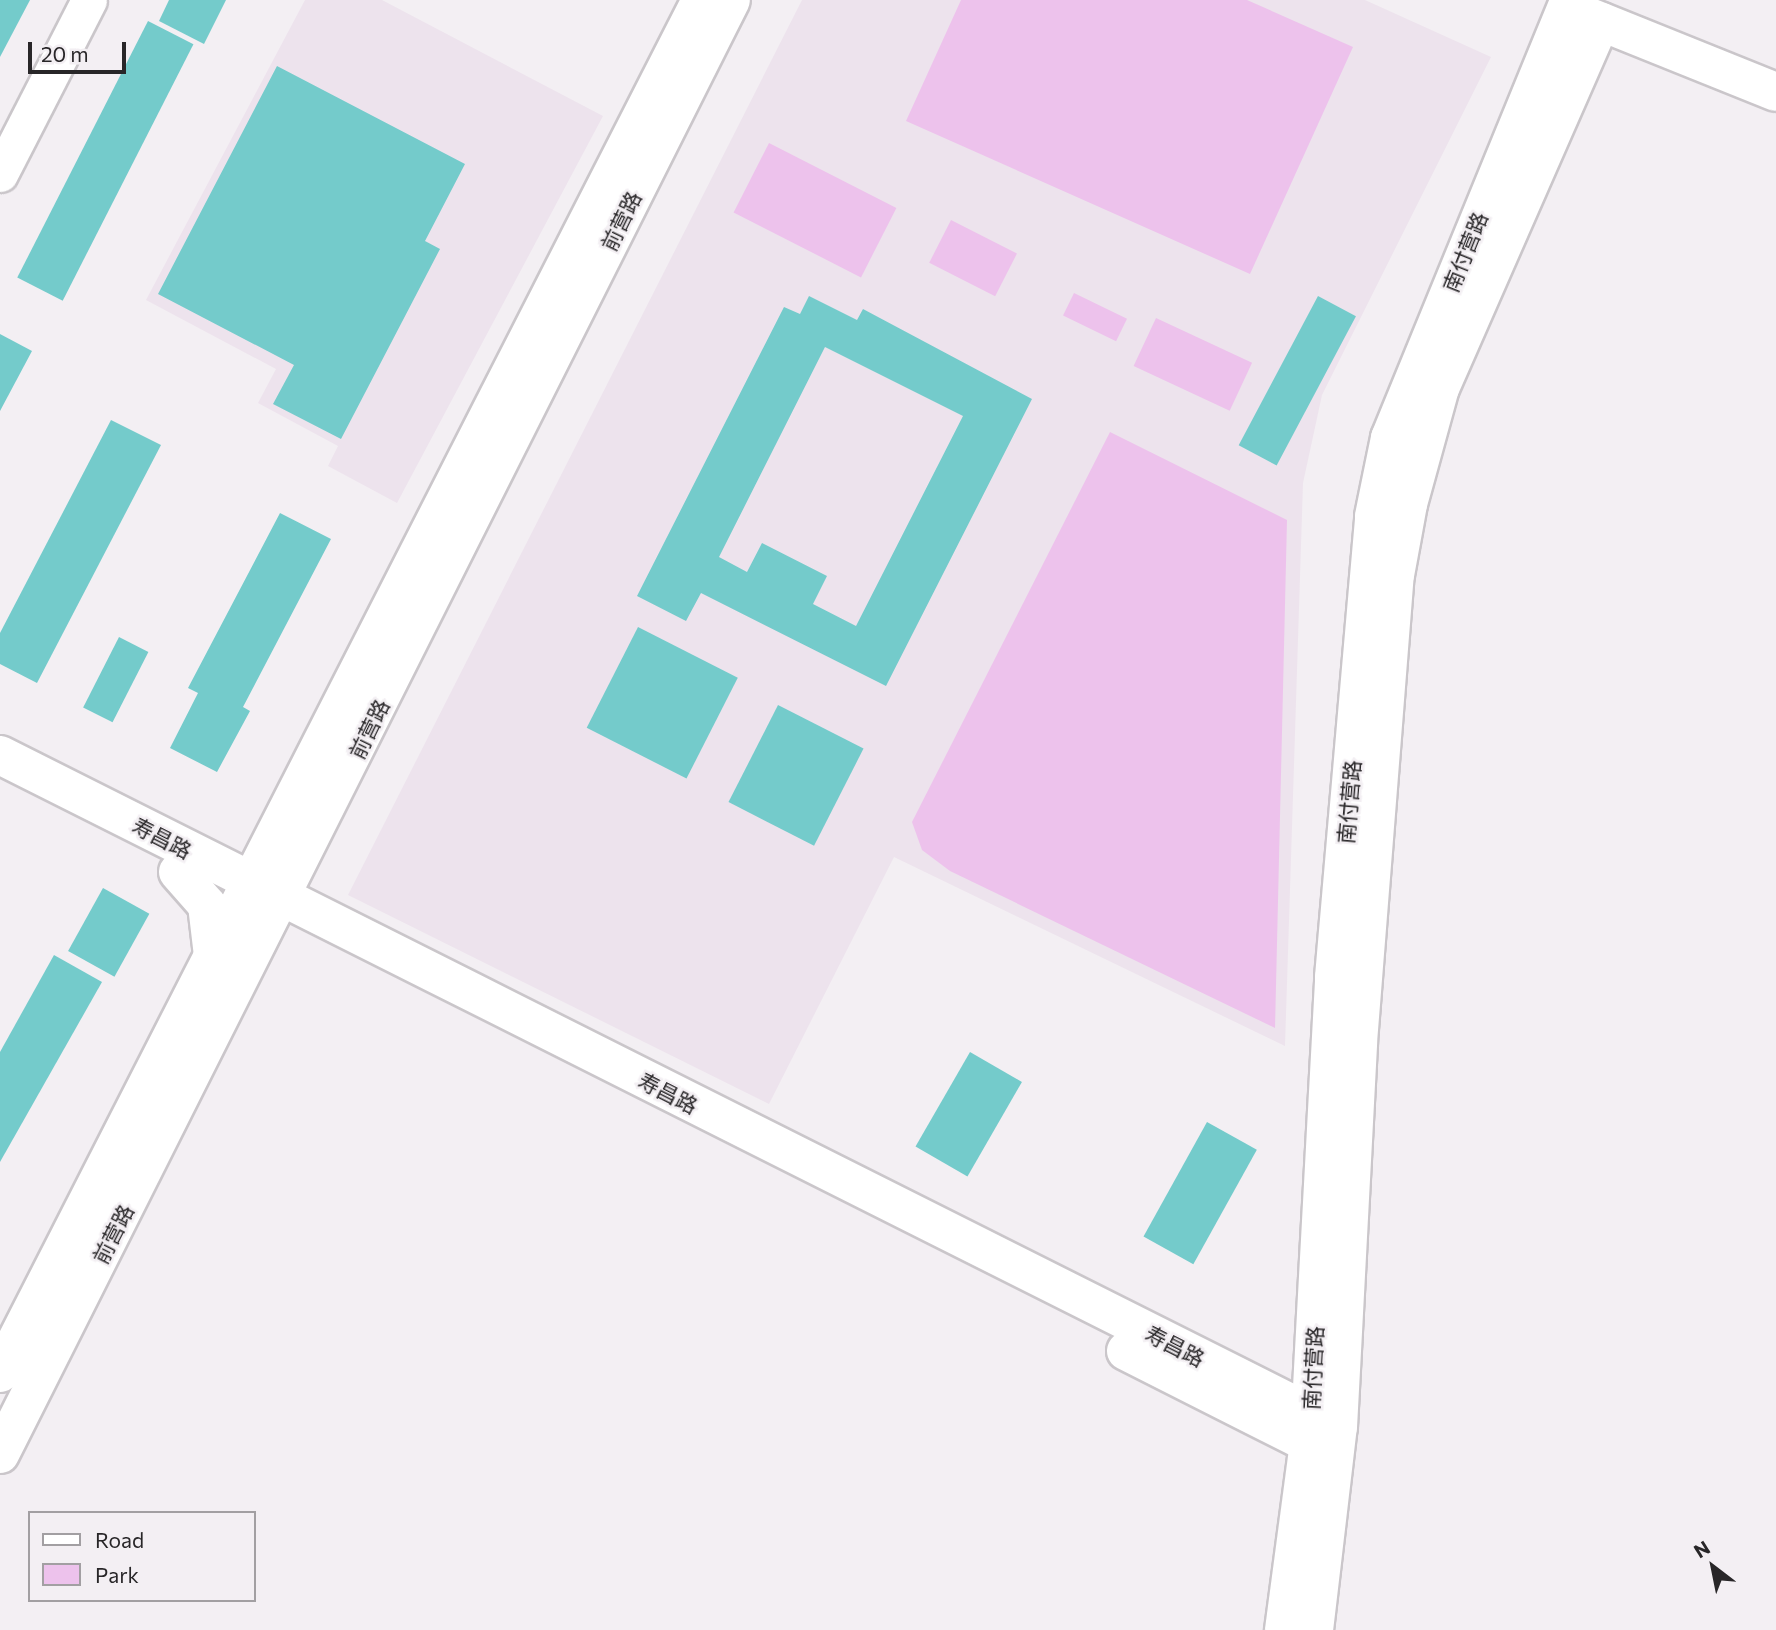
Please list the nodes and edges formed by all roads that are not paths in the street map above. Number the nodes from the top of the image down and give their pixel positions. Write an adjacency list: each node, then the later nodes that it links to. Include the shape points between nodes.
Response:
1 (89, 0): 7 (street)
2 (701, 0): 11 (street, 前营路)
3 (731, 0): 12 (street, 前营路)
4 (1557, 4): 5 (street); 16 (street, 南付营路, via 1390,438 1374,516 1334,977)
5 (1601, 22): 6 (street); 16 (street, 南付营路, via 1440,388 1408,504 1395,575)
6 (1776, 92)
7 (0, 174)
8 (0, 755): 10 (street, 寿昌路)
9 (0, 780): 10 (street, 寿昌路)
10 (183, 861): 11 (street, 寿昌路); 13 (street, via 207,905)
11 (242, 898): 12 (street, 寿昌路); 13 (street, 前营路); 14 (street, via 249,941)
12 (279, 911): 14 (street, 前营路); 16 (street, 寿昌路)
13 (213, 955): 15 (street, 前营路)
14 (247, 973): 17 (street, 前营路)
15 (0, 1373)
16 (1323, 1435): 18 (street, 南付营路); 19 (street, 南付营路)
17 (0, 1454)
18 (1284, 1630)
19 (1314, 1630)

